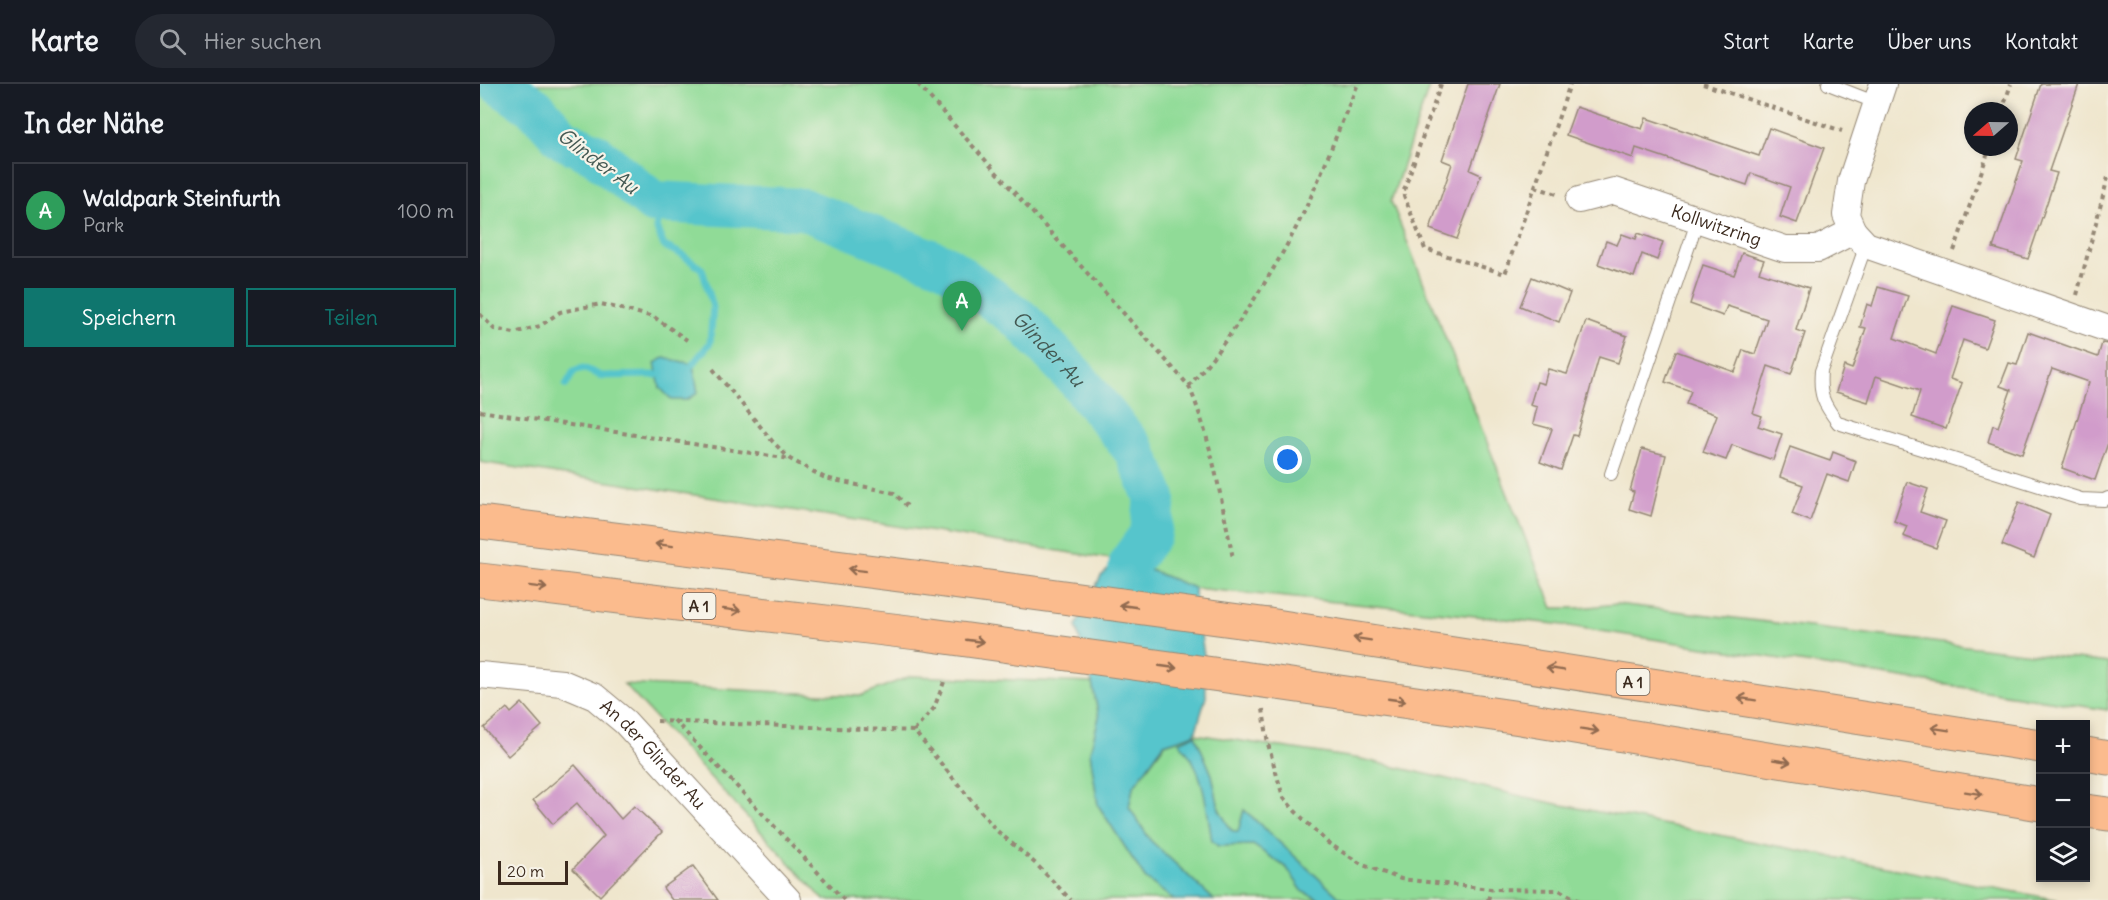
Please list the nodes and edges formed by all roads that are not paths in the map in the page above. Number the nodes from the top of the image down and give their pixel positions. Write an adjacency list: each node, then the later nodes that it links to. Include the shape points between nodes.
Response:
1 (1828, 84): 2 (lane)
2 (1880, 93): 5 (street, via 1851,181 1846,215)
3 (1579, 200): 4 (street, Kollwitzring, via 1614,191)
4 (1698, 219): 5 (street, Kollwitzring, via 1785,249 1818,249); 7 (lane)
5 (1859, 238): 6 (street); 8 (lane, via 1821,371 1820,389 1825,406 1838,423 2081,499)
6 (2108, 329)
7 (1611, 474)
8 (2108, 498)
9 (480, 522): 12 (highway, A 1, one-way to 9, bridge, via 1269,625)
10 (480, 580): 15 (highway, A 1, one-way to 15, bridge, via 917,633 1270,695 1520,718)
11 (480, 675): 18 (street, An der Glinder Au, via 562,683 595,697 624,722)
12 (2036, 745)
13 (2090, 755): 14 (highway)
14 (2108, 758)
15 (2036, 803)
16 (2090, 812): 17 (highway)
17 (2108, 814)
18 (788, 900)

